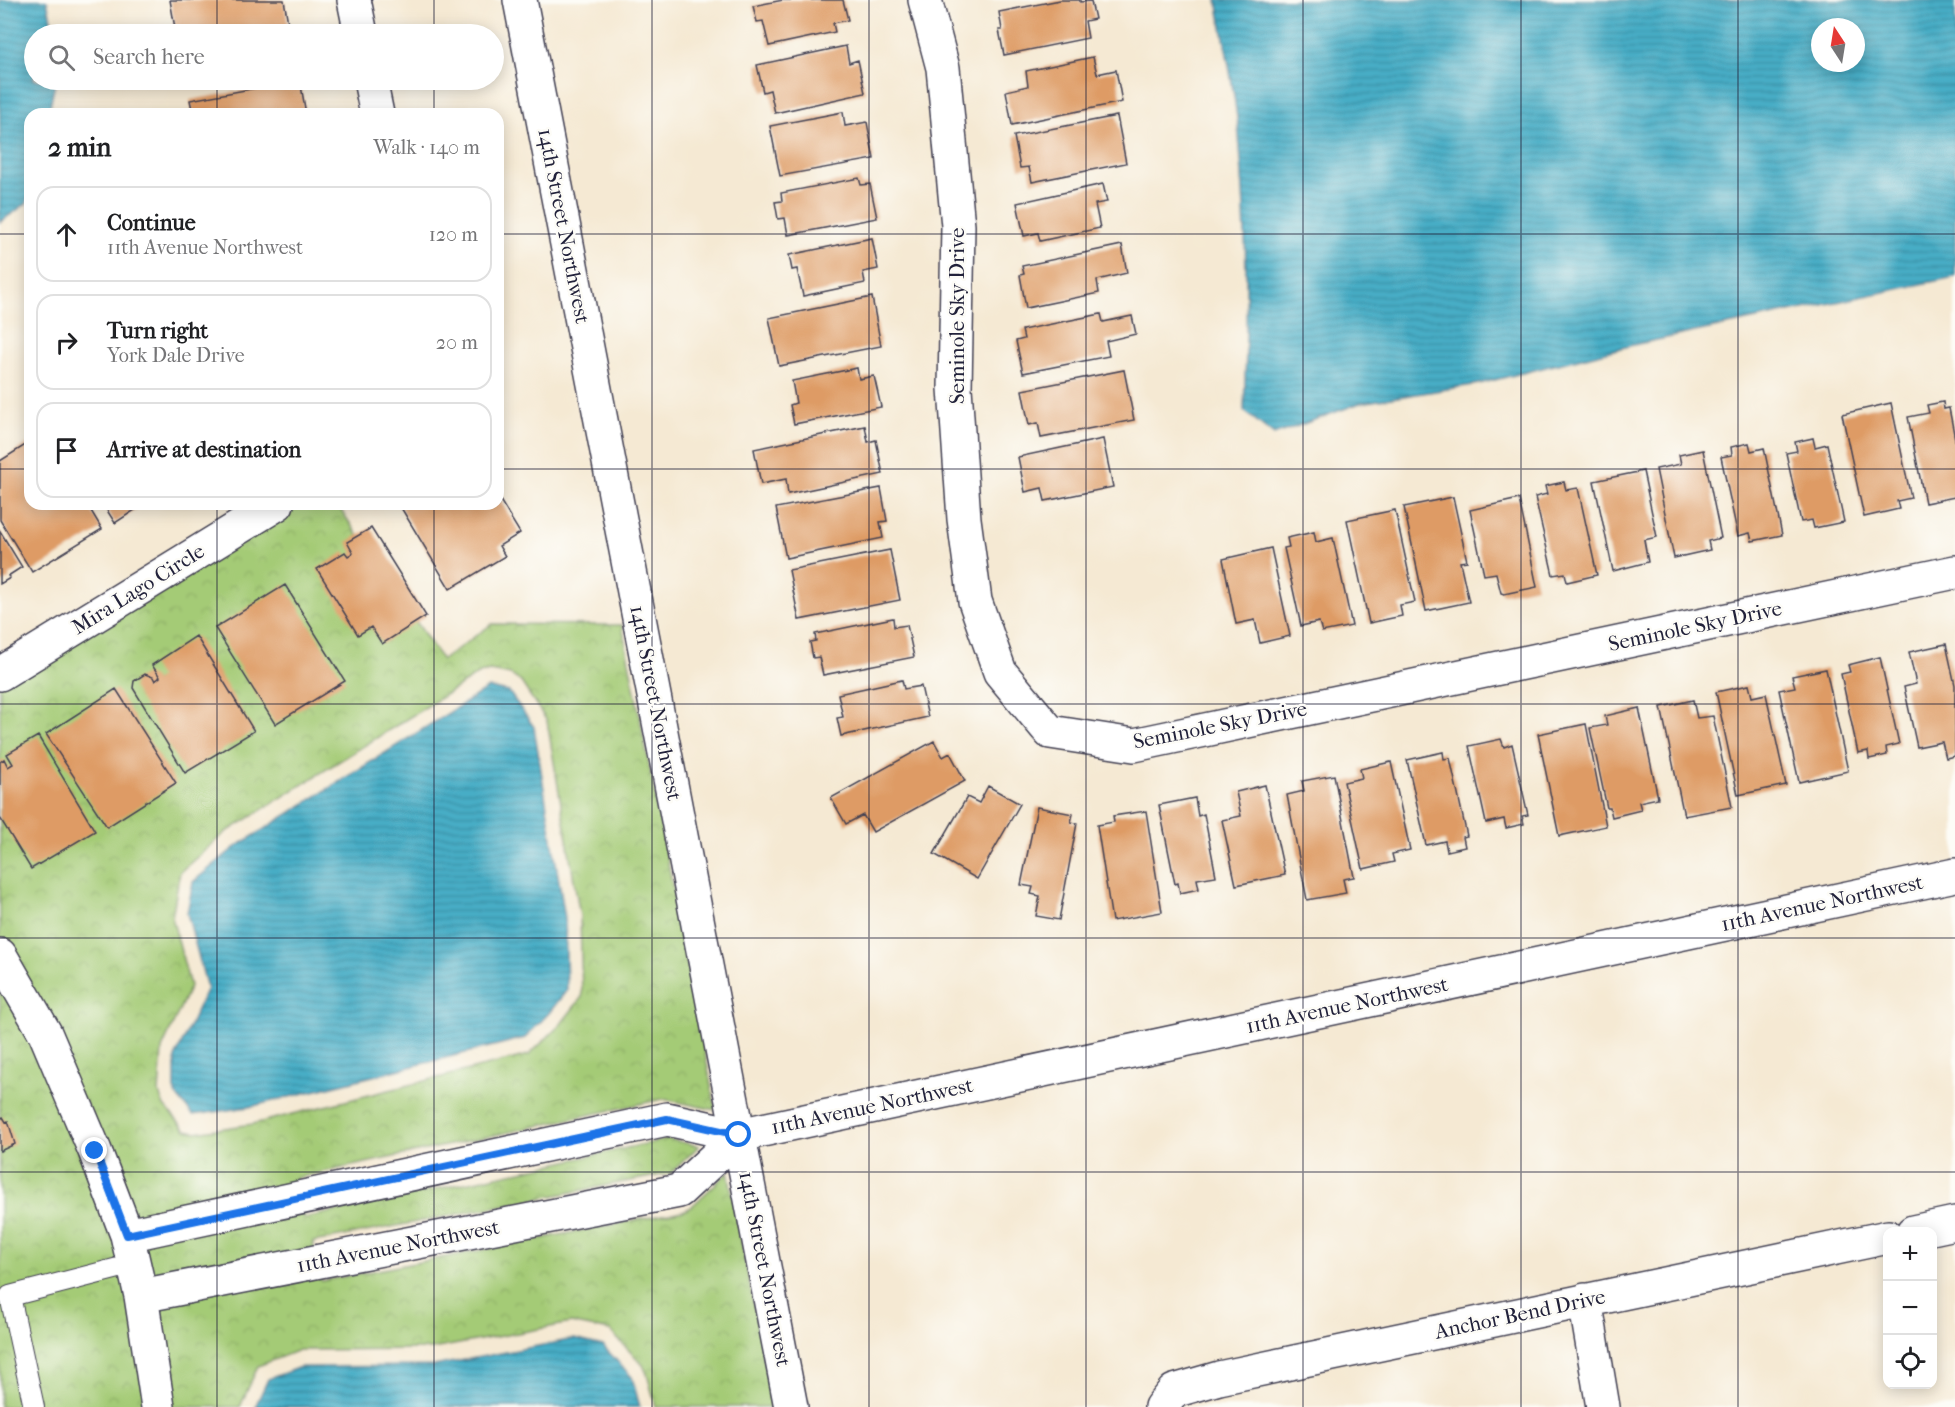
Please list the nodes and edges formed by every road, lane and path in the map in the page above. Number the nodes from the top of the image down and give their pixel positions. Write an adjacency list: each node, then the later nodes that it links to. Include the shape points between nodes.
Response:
1 (354, 0): 4 (street)
2 (520, 0): 12 (street, 14th Street Northwest)
3 (925, 0): 8 (street, Seminole Sky Drive, via 943,68 958,226 955,388 964,519 975,601 1000,672 1050,732 1134,745)
4 (359, 24)
5 (372, 90): 6 (street)
6 (376, 108)
7 (267, 510): 9 (street, Mira Lago Circle)
8 (1955, 572)
9 (0, 674)
10 (1955, 875): 12 (street, 11th Avenue Northwest)
11 (0, 955): 16 (street, via 45,1033 95,1151)
12 (739, 1135): 16 (street, 11th Avenue Northwest, via 667,1119); 17 (street, 11th Avenue Northwest, via 679,1191); 21 (street, 14th Street Northwest)
13 (1955, 1223): 14 (street)
14 (1936, 1227)
15 (1883, 1238): 18 (street, Anchor Bend Drive)
16 (130, 1249): 17 (street); 19 (lane, via 10,1296)
17 (141, 1296): 20 (street)
18 (1585, 1300): 22 (street, Anchor Bend Drive, via 1218,1378 1174,1391); 23 (street)
19 (34, 1407)
20 (158, 1407)
21 (791, 1407)
22 (1161, 1407)
23 (1603, 1407)

